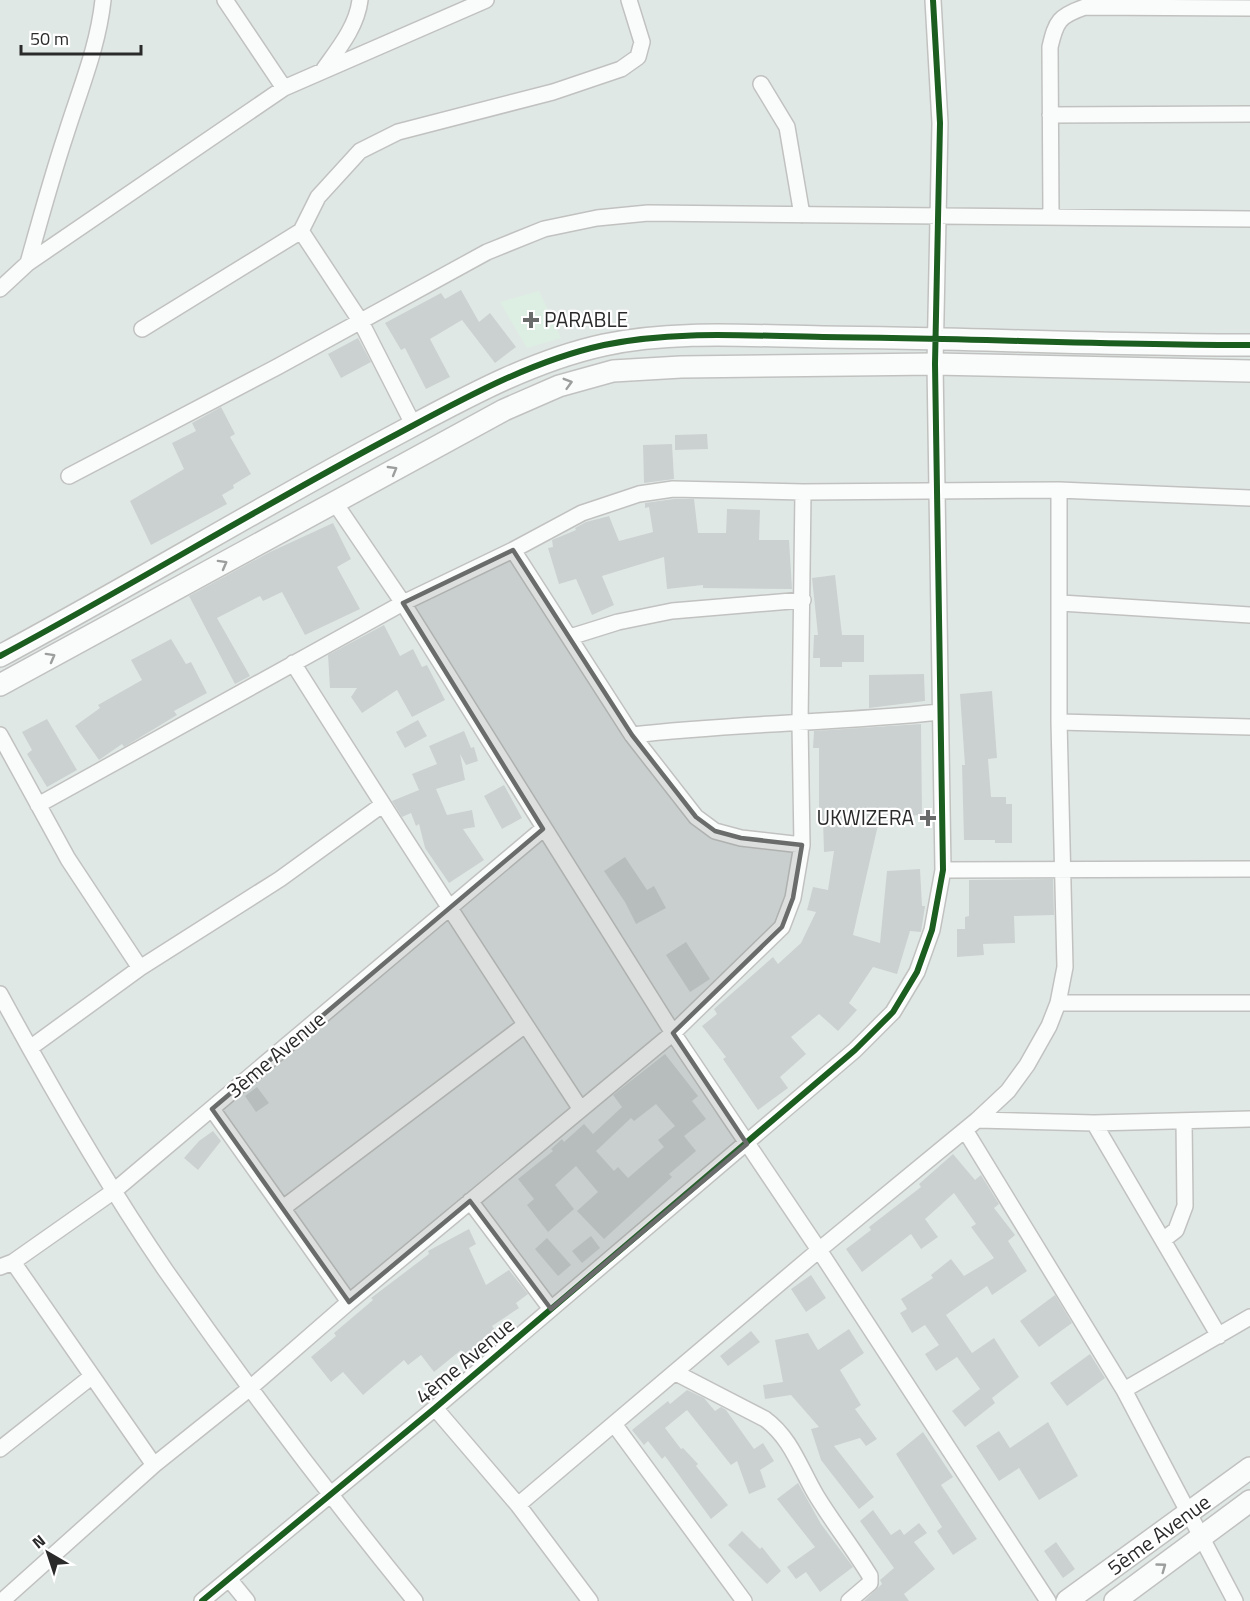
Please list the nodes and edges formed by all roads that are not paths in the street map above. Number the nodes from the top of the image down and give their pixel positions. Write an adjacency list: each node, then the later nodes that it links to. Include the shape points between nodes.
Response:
1 (103, 0): 18 (street, via 86,80 66,133)
2 (225, 0): 10 (street)
3 (360, 0): 8 (street, via 344,40)
4 (486, 0): 8 (street)
5 (933, 0): 14 (street, 4ème Avenue, via 940,123)
6 (633, 1): 17 (street, via 642,42 638,57 630,63 553,92 398,132 360,150 318,197)
7 (1250, 8): 12 (street, via 1085,6 1065,14 1054,27 1050,48)
8 (324, 69): 10 (street)
9 (761, 84): 13 (street, via 787,127)
10 (284, 88): 18 (street)
11 (1250, 114): 12 (street)
12 (1050, 115): 15 (street)
13 (802, 215): 14 (street); 20 (street, via 648,213 544,229 487,252)
14 (937, 215): 15 (street); 22 (street, 4ème Avenue)
15 (1051, 217): 16 (street)
16 (1250, 219)
17 (301, 231): 20 (street); 21 (street)
18 (28, 263): 19 (street)
19 (0, 289)
20 (361, 321): 26 (street); 27 (street)
21 (142, 329)
22 (936, 340): 23 (street); 24 (street, 4ème Avenue); 26 (street, via 678,336 606,344 556,358)
23 (1250, 345)
24 (935, 364): 25 (street); 29 (street, 4ème Avenue); 32 (street, one-way to 24, via 504,410 559,386 613,371)
25 (1250, 371)
26 (414, 426): 39 (street)
27 (69, 476)
28 (1059, 490): 29 (street); 31 (street); 36 (street)
29 (936, 491): 30 (street); 42 (street, 4ème Avenue)
30 (803, 492): 33 (street, via 719,488 639,494 582,513); 34 (street)
31 (1250, 498)
32 (335, 503): 35 (street); 41 (street, one-way to 32)
33 (513, 550): 35 (street); 38 (street)
34 (803, 600): 38 (street, via 672,611); 44 (street)
35 (403, 603): 40 (street); 50 (street)
36 (1060, 603): 37 (street); 43 (street)
37 (1250, 615)
38 (570, 637): 47 (street)
39 (0, 656)
40 (293, 663): 48 (street); 49 (street)
41 (0, 685)
42 (940, 712): 44 (street); 54 (street, 4ème Avenue)
43 (1059, 722): 45 (street); 52 (street)
44 (800, 723): 47 (street, via 706,726); 51 (street)
45 (1250, 727)
46 (0, 735): 48 (street)
47 (632, 735): 51 (street, via 676,795 715,831 741,838)
48 (38, 805): 56 (street, via 90,894)
49 (382, 805): 55 (street); 56 (street, via 280,879)
50 (543, 829): 55 (street, 3ème Avenue); 61 (street)
51 (802, 844): 61 (street, via 793,898 782,927)
52 (1064, 868): 53 (street); 54 (street); 58 (street, via 1065,967)
53 (1250, 869)
54 (943, 870): 69 (street, 4ème Avenue, via 925,951 893,1012)
55 (448, 909): 60 (street); 63 (street, 3ème Avenue)
56 (140, 968): 62 (street)
57 (0, 994): 62 (street)
58 (1058, 1003): 59 (street); 68 (street, via 1027,1065 1008,1091)
59 (1250, 1003)
60 (525, 1025): 64 (street); 72 (street)
61 (673, 1032): 64 (street); 69 (street)
62 (30, 1048): 70 (street)
63 (213, 1108): 70 (street, 3ème Avenue); 72 (street)
64 (580, 1108): 71 (street)
65 (1250, 1119): 66 (street)
66 (1184, 1120): 67 (street); 73 (street, via 1185,1206 1176,1230)
67 (1094, 1123): 68 (street); 73 (street)
68 (971, 1125): 74 (street); 83 (street)
69 (747, 1144): 74 (street); 77 (street, 4ème Avenue)
70 (114, 1191): 75 (street, 3ème Avenue); 82 (street)
71 (470, 1201): 76 (street); 77 (street)
72 (283, 1208): 76 (street)
73 (1163, 1240): 79 (street)
74 (819, 1250): 80 (street); 102 (street)
75 (7, 1265): 81 (street)
76 (349, 1302): 82 (street)
77 (551, 1310): 84 (street, 4ème Avenue)
78 (1250, 1317): 79 (street)
79 (1219, 1336): 83 (street)
80 (676, 1373): 85 (street); 101 (street, via 765,1419 789,1442 816,1495 870,1576 870,1583)
81 (91, 1377): 86 (street); 87 (street)
82 (249, 1389): 87 (street); 89 (street)
83 (1124, 1390): 92 (street)
84 (435, 1408): 89 (street, 4ème Avenue); 91 (street)
85 (615, 1424): 91 (street); 100 (street)
86 (0, 1449)
87 (154, 1465): 95 (street)
88 (1250, 1468): 92 (street, 5ème Avenue)
89 (330, 1496): 94 (street, 4ème Avenue); 98 (street)
90 (1250, 1501): 93 (street, 5ème Avenue)
91 (518, 1505): 99 (street)
92 (1187, 1514): 93 (street); 103 (street, 5ème Avenue)
93 (1203, 1538): 104 (street, 5ème Avenue, one-way to 93); 105 (street)
94 (229, 1579): 96 (street, 4ème Avenue); 97 (street)
95 (2, 1601)
96 (202, 1601)
97 (247, 1601)
98 (415, 1601)
99 (590, 1601)
100 (744, 1601)
101 (849, 1601)
102 (1048, 1601)
103 (1067, 1601)
104 (1115, 1601)
105 (1234, 1601)

